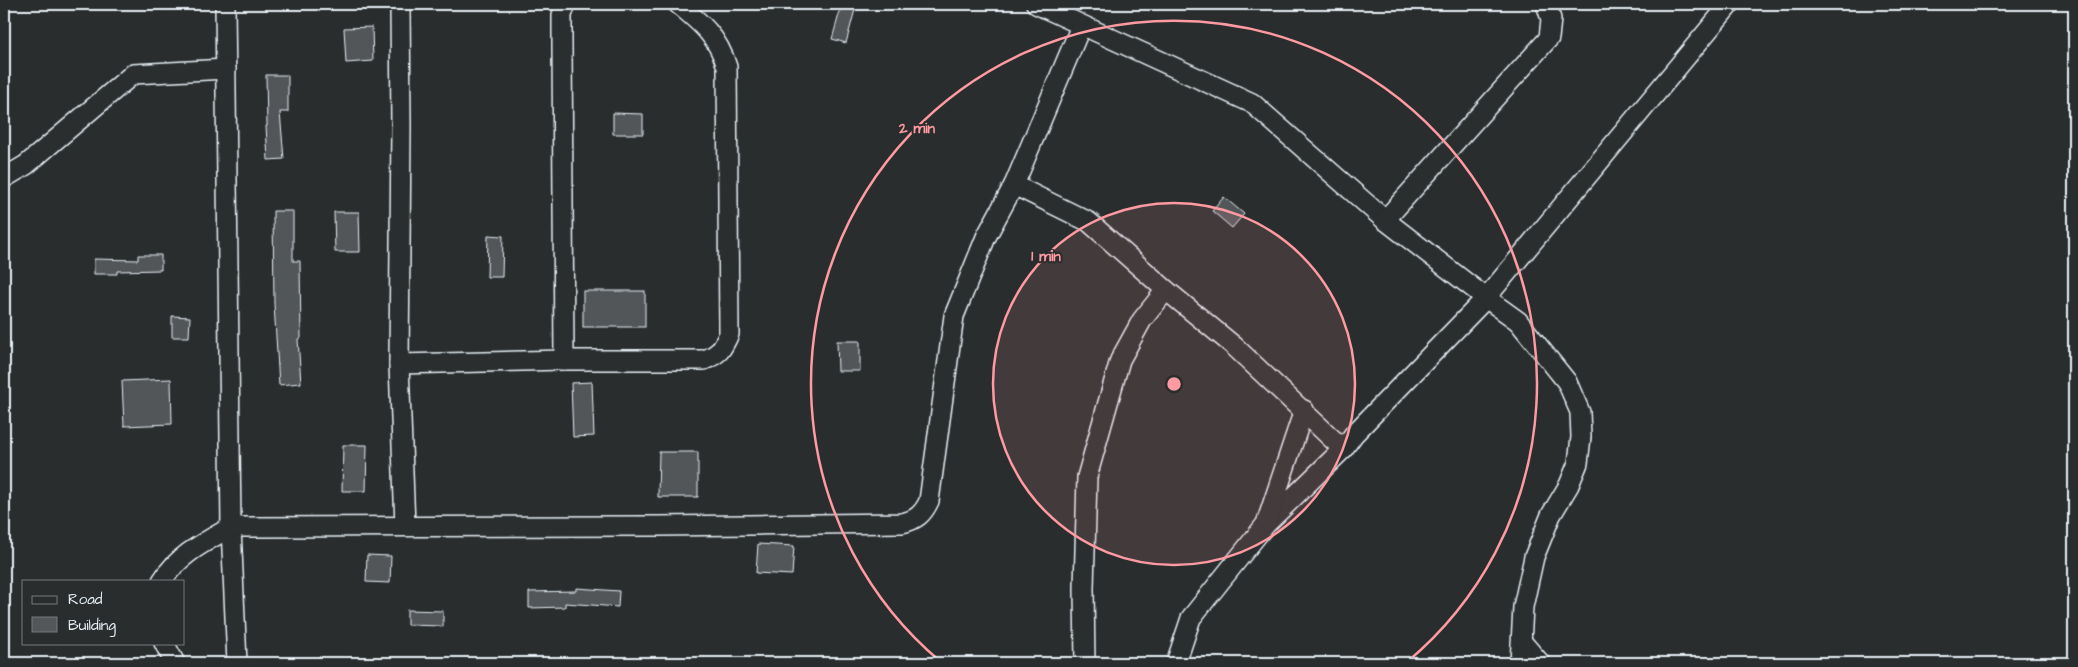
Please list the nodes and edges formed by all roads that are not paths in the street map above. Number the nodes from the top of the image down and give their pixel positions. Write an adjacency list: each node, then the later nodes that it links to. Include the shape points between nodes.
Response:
1 (225, 4): 9 (street)
2 (400, 4): 16 (street)
3 (566, 4): 15 (street, via 562,15)
4 (678, 4): 15 (street, via 714,39 722,50 727,67 729,334 716,356 704,360)
5 (1036, 4): 8 (street)
6 (1546, 4): 12 (street, via 1551,19 1549,38)
7 (1730, 4): 14 (street)
8 (1081, 26): 11 (street); 12 (street, via 1252,103)
9 (226, 69): 10 (street, via 133,74 26,164); 21 (street)
10 (4, 178)
11 (1014, 185): 13 (street, via 1089,222); 20 (street, via 986,237 954,316 929,501 920,515 911,521 659,526)
12 (1385, 220): 14 (street)
13 (1166, 290): 17 (street); 27 (street, via 1142,320 1120,360 1088,477)
14 (1486, 298): 18 (street); 23 (street, via 1518,321 1567,382 1580,412 1578,463 1534,557 1523,606)
15 (564, 360): 16 (street)
16 (399, 364): 20 (street)
17 (1304, 410): 18 (street); 19 (street)
18 (1343, 449): 19 (street)
19 (1266, 524): 28 (street, via 1191,618)
20 (405, 526): 21 (street)
21 (231, 527): 22 (street, via 175,562); 26 (street)
22 (163, 580)
23 (1522, 642): 29 (street); 30 (street)
24 (165, 644): 25 (street)
25 (175, 663)
26 (237, 663)
27 (1085, 663)
28 (1176, 663)
29 (1520, 663)
30 (1540, 663)

